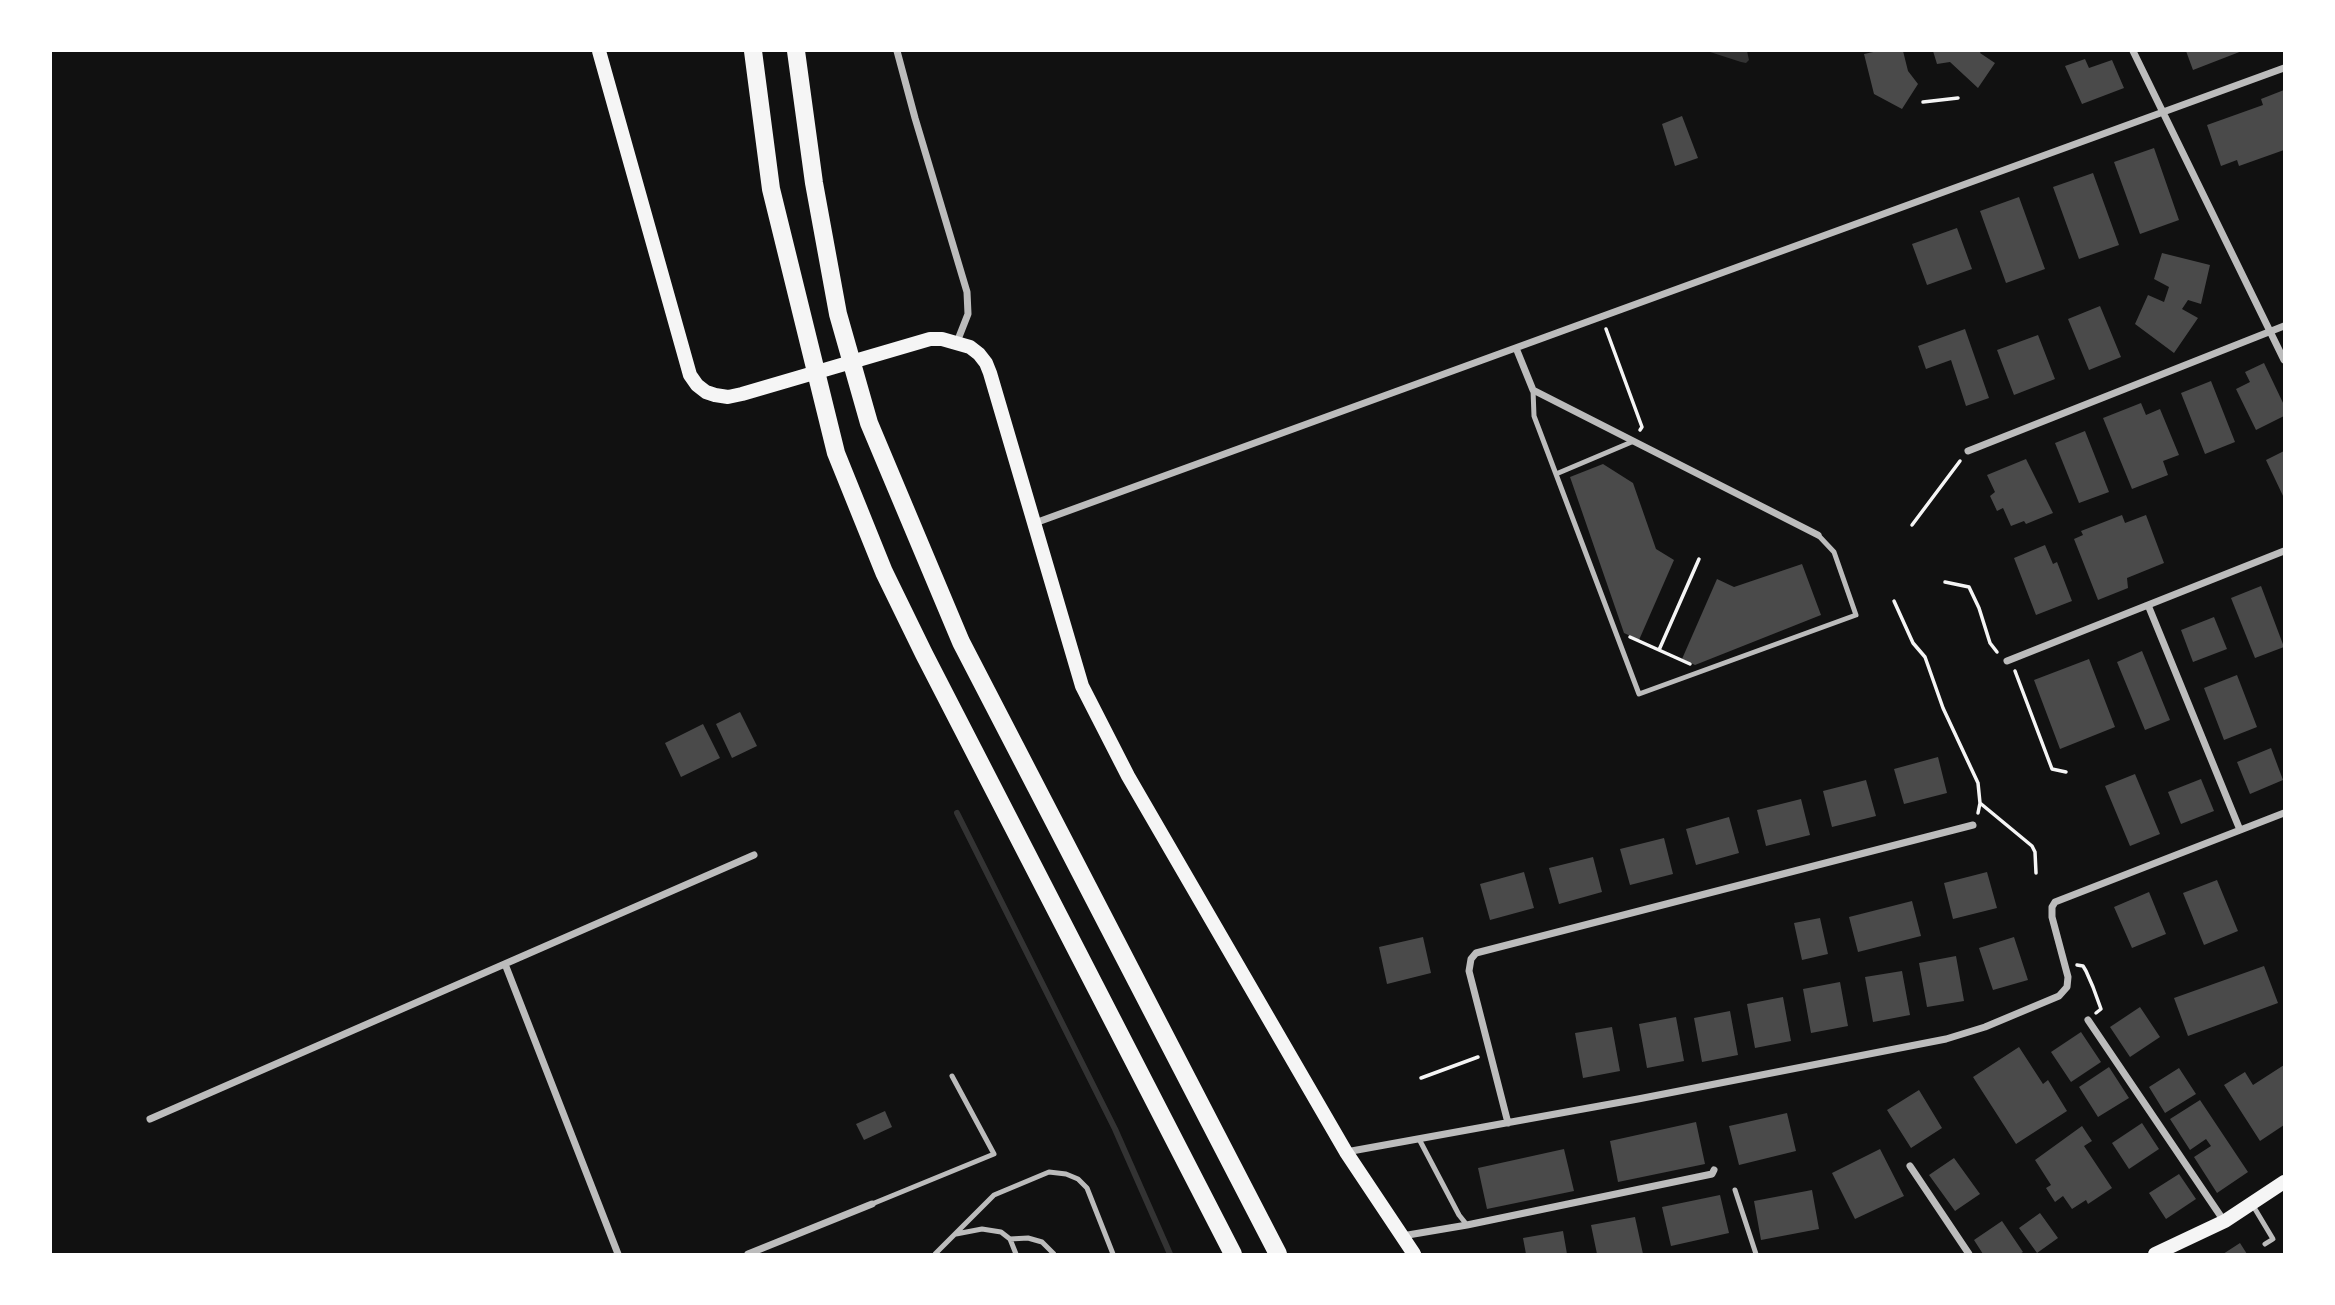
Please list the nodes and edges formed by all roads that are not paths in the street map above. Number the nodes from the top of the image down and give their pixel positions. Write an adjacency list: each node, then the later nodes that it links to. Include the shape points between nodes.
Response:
1 (599, 51): 10 (main road, via 690,375 706,392 728,397 916,342)
2 (753, 51): 51 (highway, via 771,189 836,453 884,572 924,654)
3 (796, 51): 52 (highway, via 838,314 869,423 961,642)
4 (897, 51): 10 (street, via 967,292 968,314)
5 (2133, 51): 7 (street)
6 (2284, 68): 7 (street)
7 (2162, 112): 9 (street); 11 (street)
8 (2284, 326): 9 (street)
9 (2270, 332): 12 (street); 15 (street)
10 (957, 342): 17 (main road, via 979,354 990,373)
11 (1516, 348): 13 (street); 17 (street)
12 (2284, 360)
13 (1533, 390): 14 (street); 16 (lane, via 1534,416)
14 (1634, 441): 16 (lane); 18 (street)
15 (1968, 451)
16 (1556, 474): 18 (lane, via 1639,694 1856,615 1834,552)
17 (1035, 523): 32 (main road, via 1082,686 1128,776)
18 (1818, 535)
19 (2284, 551): 20 (street)
20 (2148, 605): 21 (street); 24 (street)
21 (2009, 660)
22 (2284, 813): 24 (street)
23 (1973, 825): 30 (street, via 1484,950 1471,959 1469,971)
24 (2240, 830): 30 (street, via 2055,902 2052,918 2067,987 2059,996 1985,1027 1946,1039)
25 (754, 855): 26 (street)
26 (505, 964): 29 (street); 45 (street)
27 (2088, 1020): 39 (street)
28 (952, 1076): 37 (lane, via 994,1154)
29 (150, 1119)
30 (1508, 1123): 31 (street)
31 (1419, 1139): 32 (street); 40 (lane)
32 (1346, 1152): 42 (main road)
33 (1910, 1166): 55 (street)
34 (1714, 1170): 40 (street)
35 (2284, 1182): 38 (main road)
36 (1735, 1189): 54 (lane)
37 (872, 1204): 46 (street)
38 (2252, 1205): 39 (main road); 44 (lane, via 2273,1239)
39 (2225, 1221): 56 (main road)
40 (1467, 1225): 42 (street)
41 (954, 1234): 43 (lane, via 982,1229); 47 (lane); 50 (lane, via 994,1195 1049,1172 1066,1174 1087,1188)
42 (1401, 1237): 53 (main road)
43 (1010, 1238): 48 (lane); 49 (lane, via 1042,1242)
44 (2265, 1244)
45 (618, 1254)
46 (748, 1254)
47 (935, 1254)
48 (1016, 1254)
49 (1054, 1254)
50 (1113, 1254)
51 (1233, 1254)
52 (1278, 1254)
53 (1414, 1254)
54 (1756, 1254)
55 (1969, 1254)
56 (2155, 1254)

